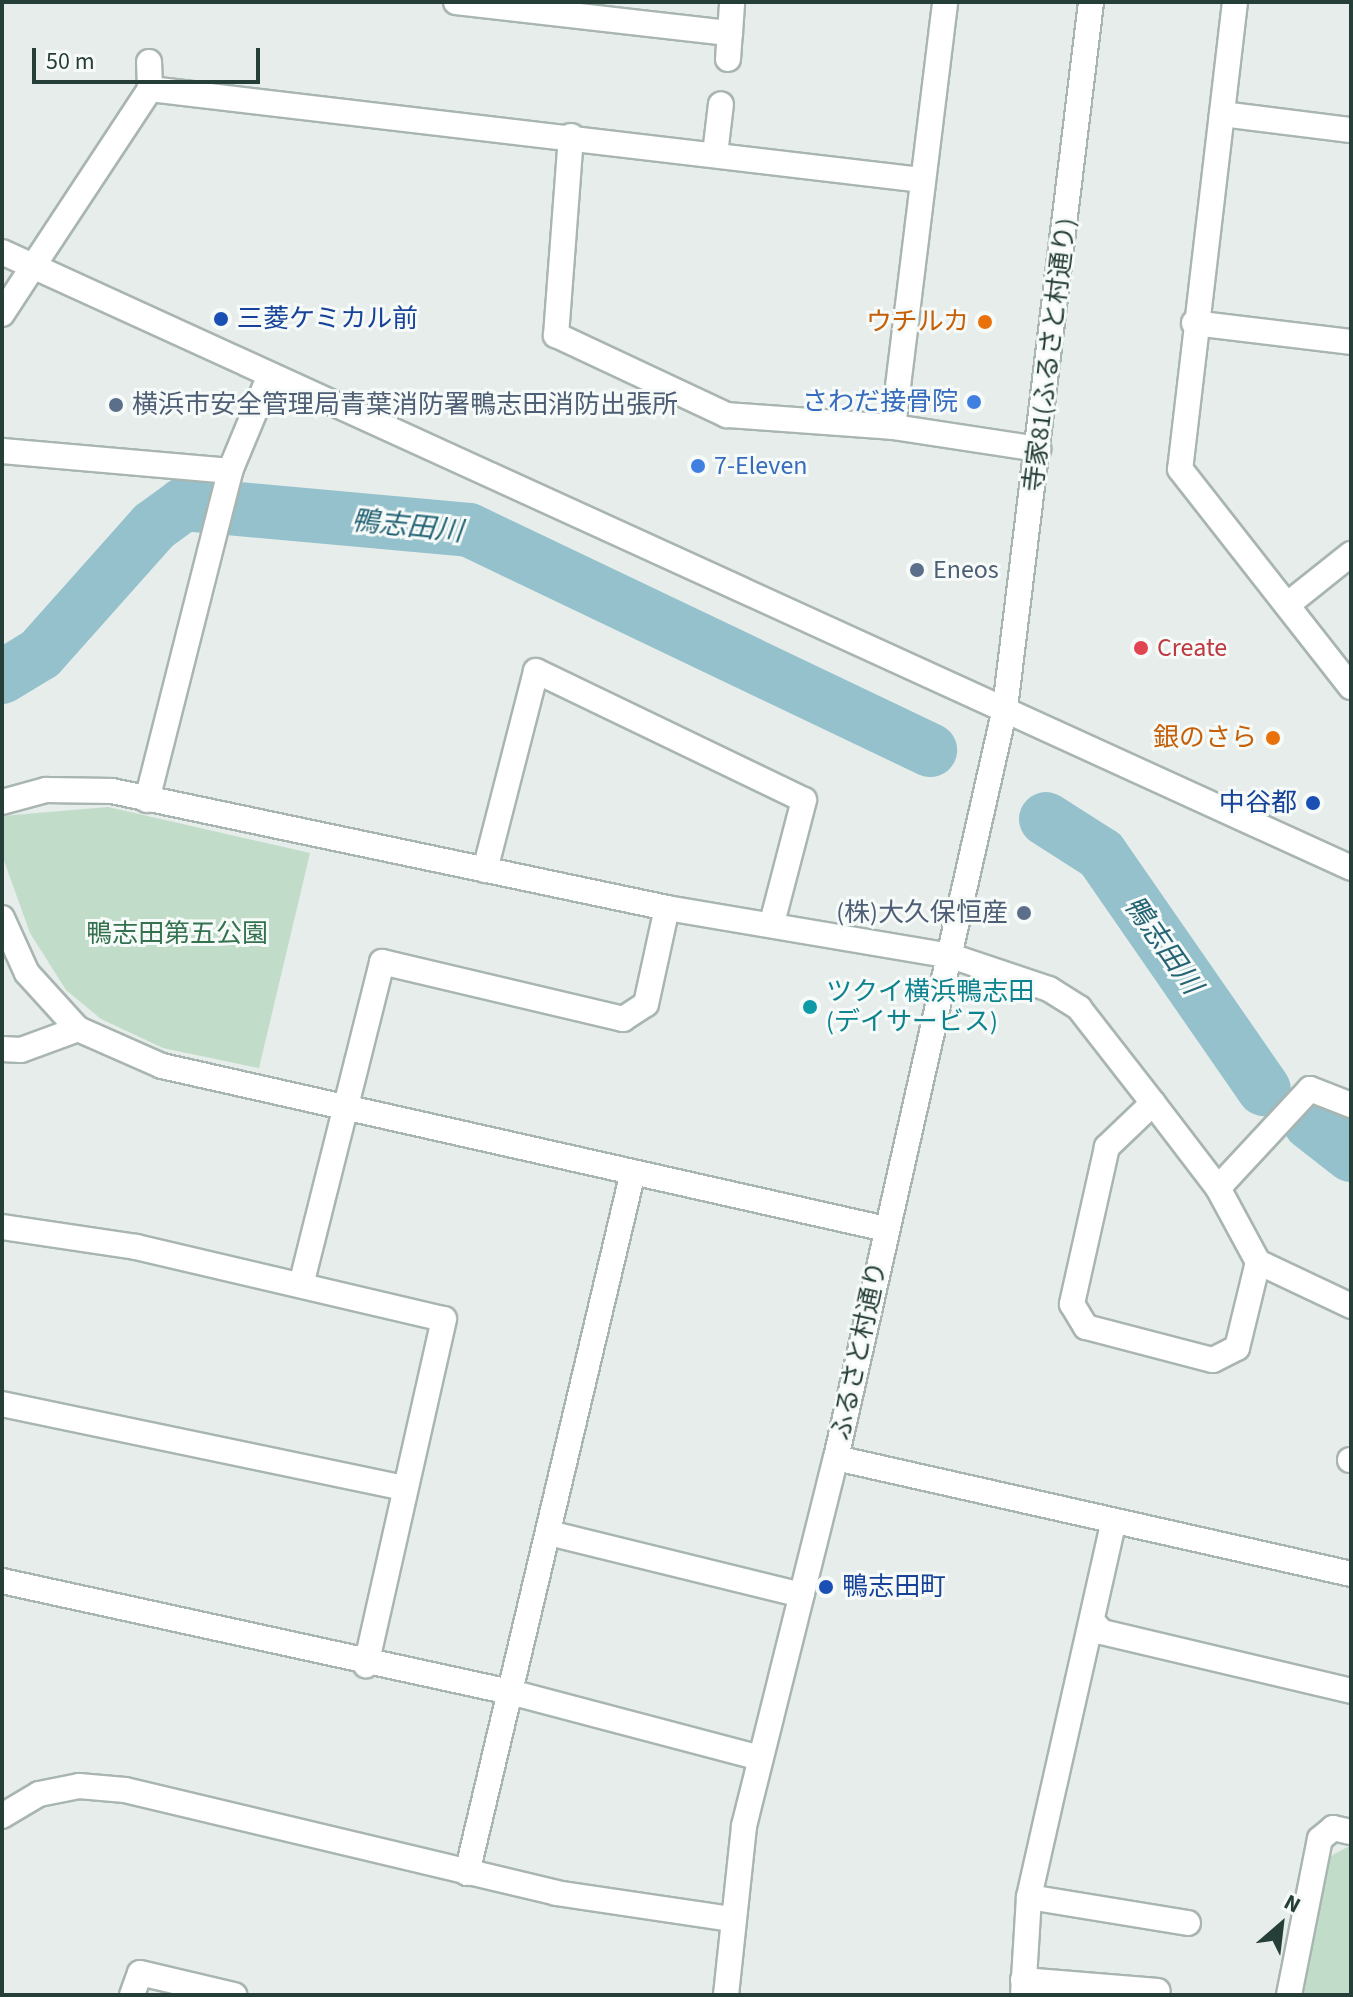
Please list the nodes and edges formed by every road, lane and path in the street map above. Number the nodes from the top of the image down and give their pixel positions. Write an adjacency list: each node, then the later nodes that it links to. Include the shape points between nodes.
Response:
1 (456, 2): 6 (street)
2 (732, 2): 6 (street)
3 (945, 2): 15 (street)
4 (1091, 2): 23 (street, 寺家81(ふるさと村通り))
5 (1235, 2): 11 (street)
6 (730, 33): 7 (street)
7 (728, 59)
8 (149, 62): 9 (street)
9 (150, 89): 13 (street); 17 (street)
10 (721, 104): 14 (street)
11 (1222, 114): 12 (street); 19 (street)
12 (1351, 130)
13 (571, 136): 14 (street); 22 (street, via 556,335 727,415)
14 (715, 154): 15 (street)
15 (921, 180): 22 (street)
16 (2, 252): 17 (street)
17 (34, 265): 18 (street); 21 (street)
18 (2, 314)
19 (1194, 323): 20 (street); 27 (street, via 1180,469)
20 (1351, 342)
21 (270, 375): 25 (street); 29 (street)
22 (893, 427): 23 (street)
23 (1038, 449): 29 (street, 寺家81(ふるさと村通り))
24 (2, 451): 25 (street)
25 (227, 483): 30 (street)
26 (1351, 554): 27 (street)
27 (1287, 605): 28 (street)
28 (1351, 687)
29 (1005, 708): 32 (street); 37 (street, ふるさと村通り)
30 (147, 800): 31 (street, via 46,790); 33 (street)
31 (2, 802)
32 (1351, 868)
33 (485, 870): 34 (street); 36 (street, via 536,671 804,800)
34 (667, 908): 36 (street); 42 (street, via 646,1004 623,1019 382,962)
35 (2, 918): 38 (street, via 27,973)
36 (772, 923): 37 (street)
37 (951, 956): 40 (street, via 1049,989 1079,1008); 46 (street, ふるさと村通り)
38 (78, 1029): 39 (street, via 21,1050); 42 (street, via 162,1066)
39 (2, 1049)
40 (1153, 1103): 44 (street); 47 (street, via 1107,1147 1072,1304 1086,1327 1213,1360 1237,1348)
41 (1351, 1105): 44 (street, via 1310,1089)
42 (341, 1108): 43 (street); 48 (street)
43 (632, 1176): 46 (street); 54 (street)
44 (1218, 1188): 47 (street)
45 (2, 1227): 48 (street, via 136,1247)
46 (886, 1229): 51 (street, ふるさと村通り)
47 (1258, 1262): 49 (street)
48 (301, 1285): 52 (street, via 444,1319)
49 (1351, 1306)
50 (2, 1404): 52 (street)
51 (836, 1458): 53 (street); 57 (street, ふるさと村通り)
52 (404, 1488): 59 (street)
53 (1113, 1525): 55 (street); 58 (street)
54 (549, 1533): 57 (street); 61 (street)
55 (1351, 1574)
56 (2, 1581): 59 (street)
57 (802, 1595): 62 (street, ふるさと村通り)
58 (1092, 1621): 60 (street, via 1102,1632); 66 (street)
59 (366, 1665): 61 (street)
60 (1351, 1691)
61 (510, 1692): 62 (street); 65 (street)
62 (759, 1758): 67 (street, ふるさと村通り)
63 (2, 1816): 65 (street, via 39,1794 79,1786 125,1790)
64 (1351, 1832): 74 (street, via 1333,1828 1320,1839)
65 (467, 1873): 67 (street)
66 (1029, 1897): 68 (street); 69 (street)
67 (732, 1919): 73 (street, ふるさと村通り)
68 (1188, 1923)
69 (1023, 1987): 70 (street)
70 (1158, 1991)
71 (132, 1995): 72 (street, via 140,1973)
72 (234, 1995)
73 (726, 1995)
74 (1289, 1995)

